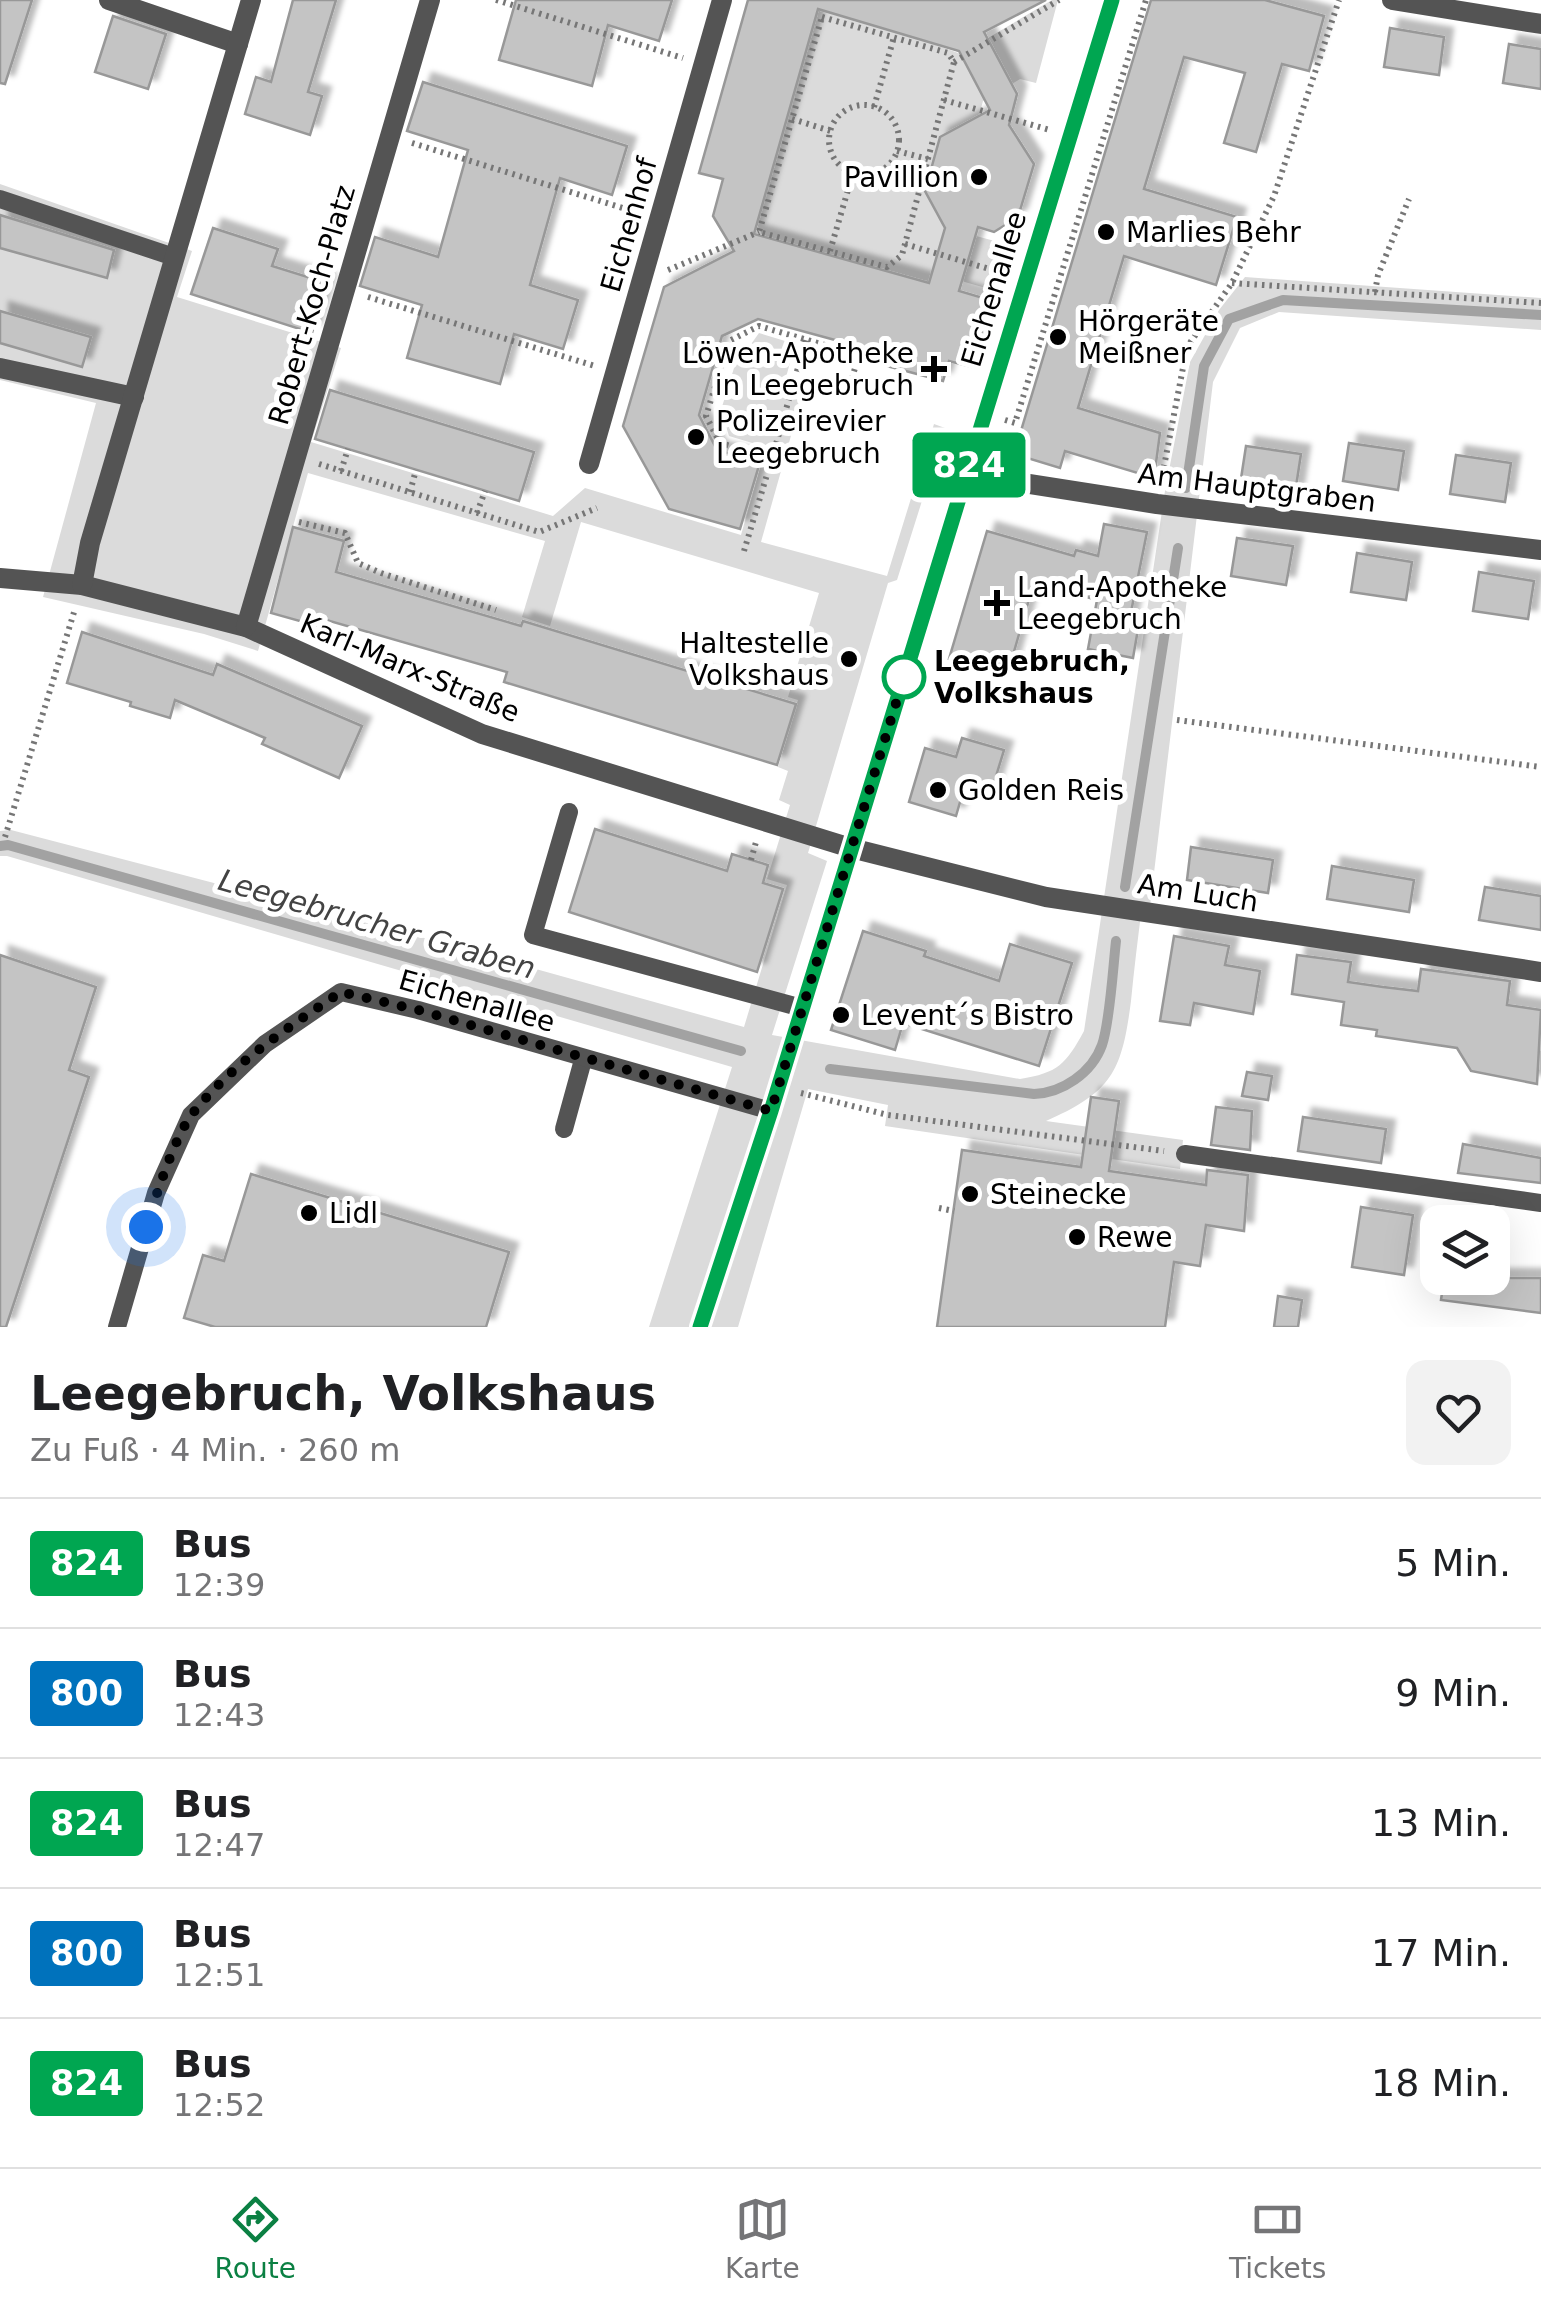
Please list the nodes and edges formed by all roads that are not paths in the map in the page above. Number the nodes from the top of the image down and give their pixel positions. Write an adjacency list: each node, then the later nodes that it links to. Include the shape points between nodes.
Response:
1 (109, 0): 8 (street)
2 (251, 0): 8 (street)
3 (430, 0): 18 (street, Robert-Koch-Platz)
4 (722, 0): 13 (street, Eichenhof)
5 (1112, 0): 14 (street, Eichenallee)
6 (1392, 0): 7 (street)
7 (1541, 24)
8 (238, 44): 10 (street)
9 (0, 199): 10 (lane)
10 (174, 257): 12 (street)
11 (0, 368): 12 (street)
12 (134, 397): 17 (street)
13 (589, 464)
14 (966, 474): 15 (street, Am Hauptgraben); 20 (street, Eichenallee)
15 (1541, 550)
16 (0, 578): 17 (street, Karl-Marx-Straße)
17 (82, 586): 18 (street, Karl-Marx-Straße)
18 (246, 626): 20 (street, Karl-Marx-Straße, via 482,734)
19 (569, 812): 22 (lane, via 532,935)
20 (852, 848): 21 (street, Am Luch, via 1046,897); 22 (street, Eichenallee)
21 (1541, 972)
22 (802, 1008): 24 (street, Eichenallee)
23 (583, 1060): 24 (lane, Eichenallee); 25 (lane); 28 (lane, Eichenallee, via 341,992 264,1044 191,1115 156,1194)
24 (771, 1111): 29 (street, Eichenallee)
25 (564, 1129)
26 (1185, 1154): 27 (lane)
27 (1541, 1203)
28 (117, 1327)
29 (700, 1327)

